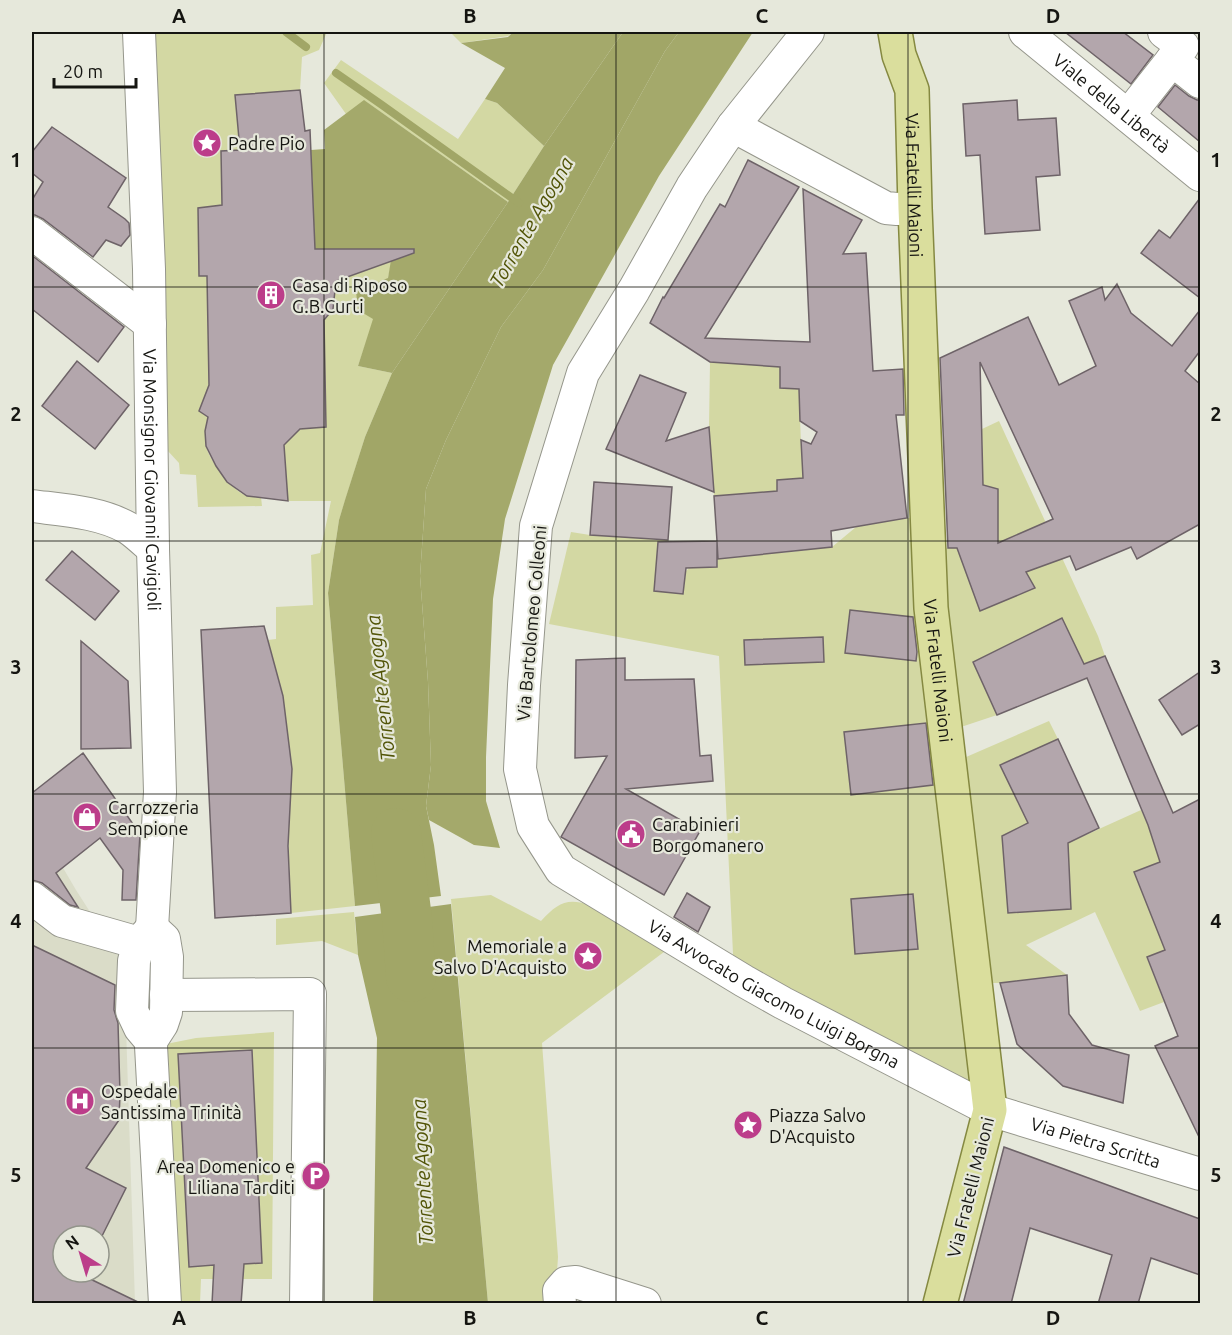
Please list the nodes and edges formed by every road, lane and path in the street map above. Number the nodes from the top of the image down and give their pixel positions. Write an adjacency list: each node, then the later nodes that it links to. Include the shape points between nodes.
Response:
1 (139, 32): 12 (street, Via Monsignor Giovanni Cavigioli)
2 (808, 32): 8 (street, Via Bartolomeo Colleoni)
3 (895, 32): 10 (main road, Via Fratelli Maioni, via 912,90)
4 (1025, 32): 7 (street, Viale della Libertà)
5 (1168, 46): 6 (street); 7 (street)
6 (1200, 82)
7 (1128, 116): 9 (street, Viale della Libertà)
8 (733, 126): 10 (street, via 886,208); 15 (street, Via Bartolomeo Colleoni, via 692,187 583,373 536,526 520,769 533,826)
9 (1200, 175)
10 (915, 208): 20 (main road, Via Fratelli Maioni, via 931,608)
11 (32, 233): 12 (street)
12 (150, 324): 14 (street, Via Monsignor Giovanni Cavigioli)
13 (32, 506): 14 (street, via 110,520 126,527)
14 (153, 549): 17 (street, Via Monsignor Giovanni Cavigioli, via 160,792)
15 (561, 870): 20 (street, Via Avvocato Giacomo Luigi Borgna, via 783,1003)
16 (32, 898): 17 (street, via 62,921)
17 (146, 936): 18 (street, via 164,939); 19 (street, Via Monsignor Giovanni Cavigioli, via 134,962 132,1011)
18 (166, 995): 19 (street, via 166,1012); 23 (street, via 309,994)
19 (151, 1041): 22 (street)
20 (990, 1110): 21 (street, Via Pietra Scritta); 26 (main road, Via Fratelli Maioni)
21 (1200, 1174)
22 (165, 1304)
23 (306, 1304)
24 (560, 1304): 25 (street, via 560,1291 566,1283 576,1282)
25 (645, 1304)
26 (940, 1304)

